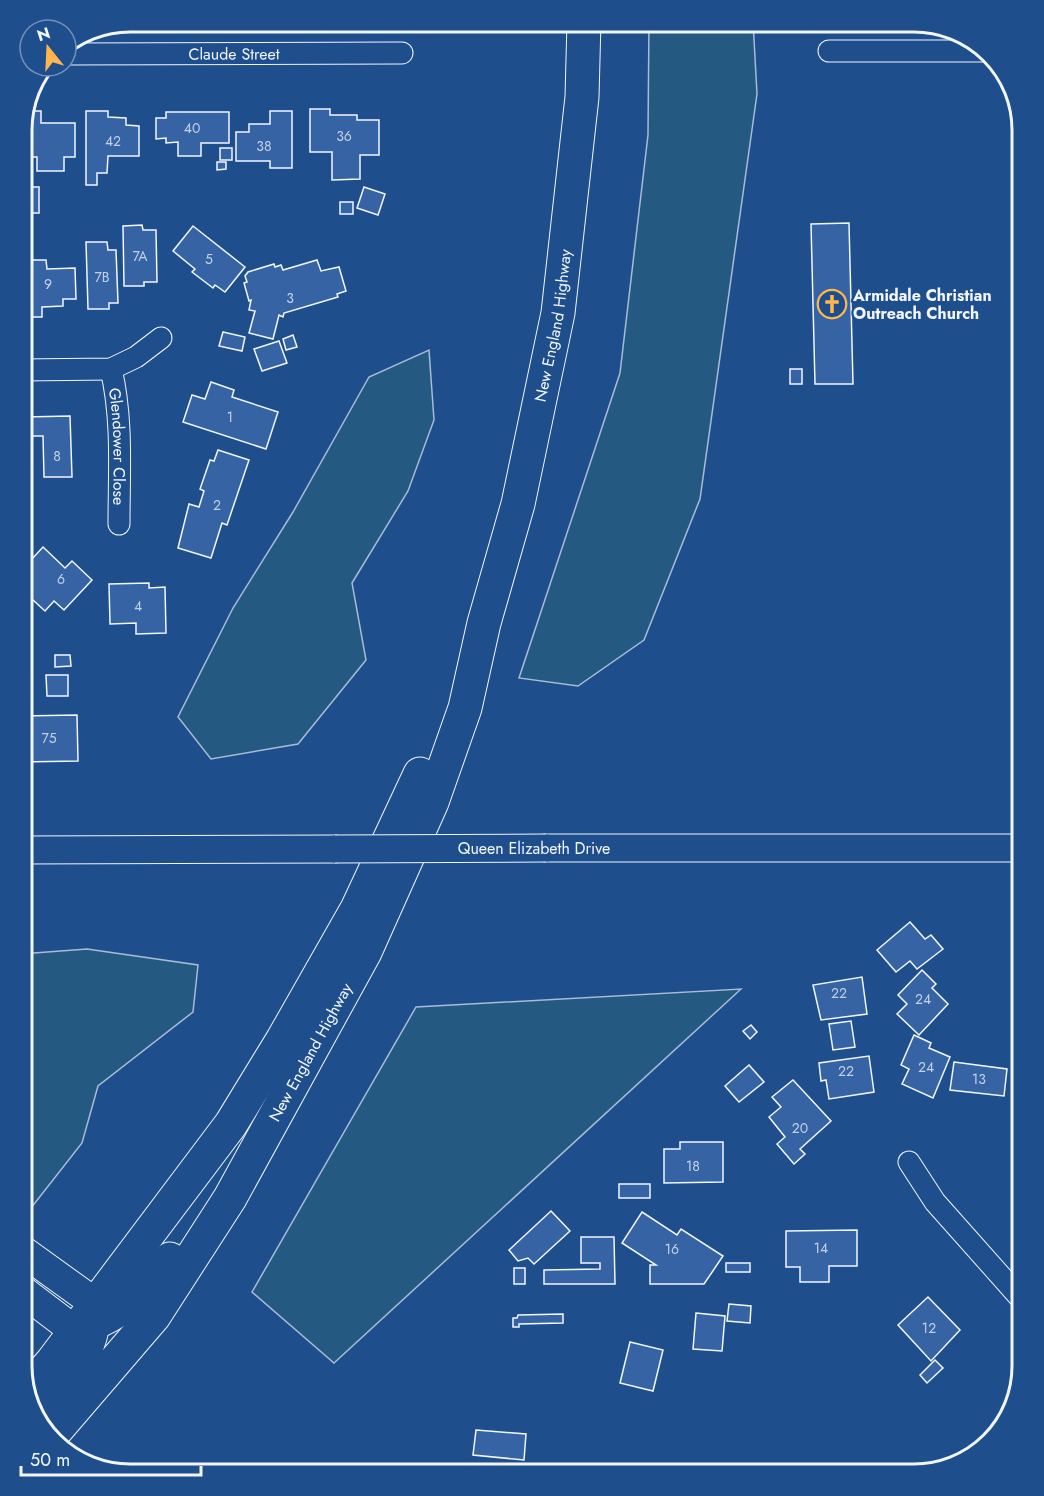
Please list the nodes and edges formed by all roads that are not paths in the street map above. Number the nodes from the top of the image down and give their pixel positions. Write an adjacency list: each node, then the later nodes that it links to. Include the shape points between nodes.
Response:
1 (584, 32): 10 (highway, New England Highway, via 582,97 558,313 518,504)
2 (829, 51): 3 (street)
3 (972, 51)
4 (402, 53): 5 (street, Claude Street)
5 (78, 54)
6 (161, 338): 7 (street, Glendower Close)
7 (111, 369): 8 (street, Glendower Close); 9 (street, Glendower Close, via 120,428)
8 (32, 370)
9 (119, 524)
10 (484, 623): 14 (highway, New England Highway, via 465,708 432,802 365,952); 18 (highway, New England Highway, via 417,782 357,909 231,1124)
11 (1012, 848): 12 (street, Queen Elizabeth Drive, bridge)
12 (32, 852)
13 (909, 1162): 16 (street, via 935,1202)
14 (230, 1198): 18 (highway, via 196,1229 144,1290 109,1318); 21 (highway, New England Highway, via 154,1316)
15 (32, 1262): 18 (main road)
16 (1012, 1289)
17 (32, 1295): 18 (main road)
18 (88, 1320): 19 (highway, New England Highway); 20 (highway, via 90,1344 64,1389)
19 (33, 1383)
20 (44, 1412)
21 (56, 1431)

